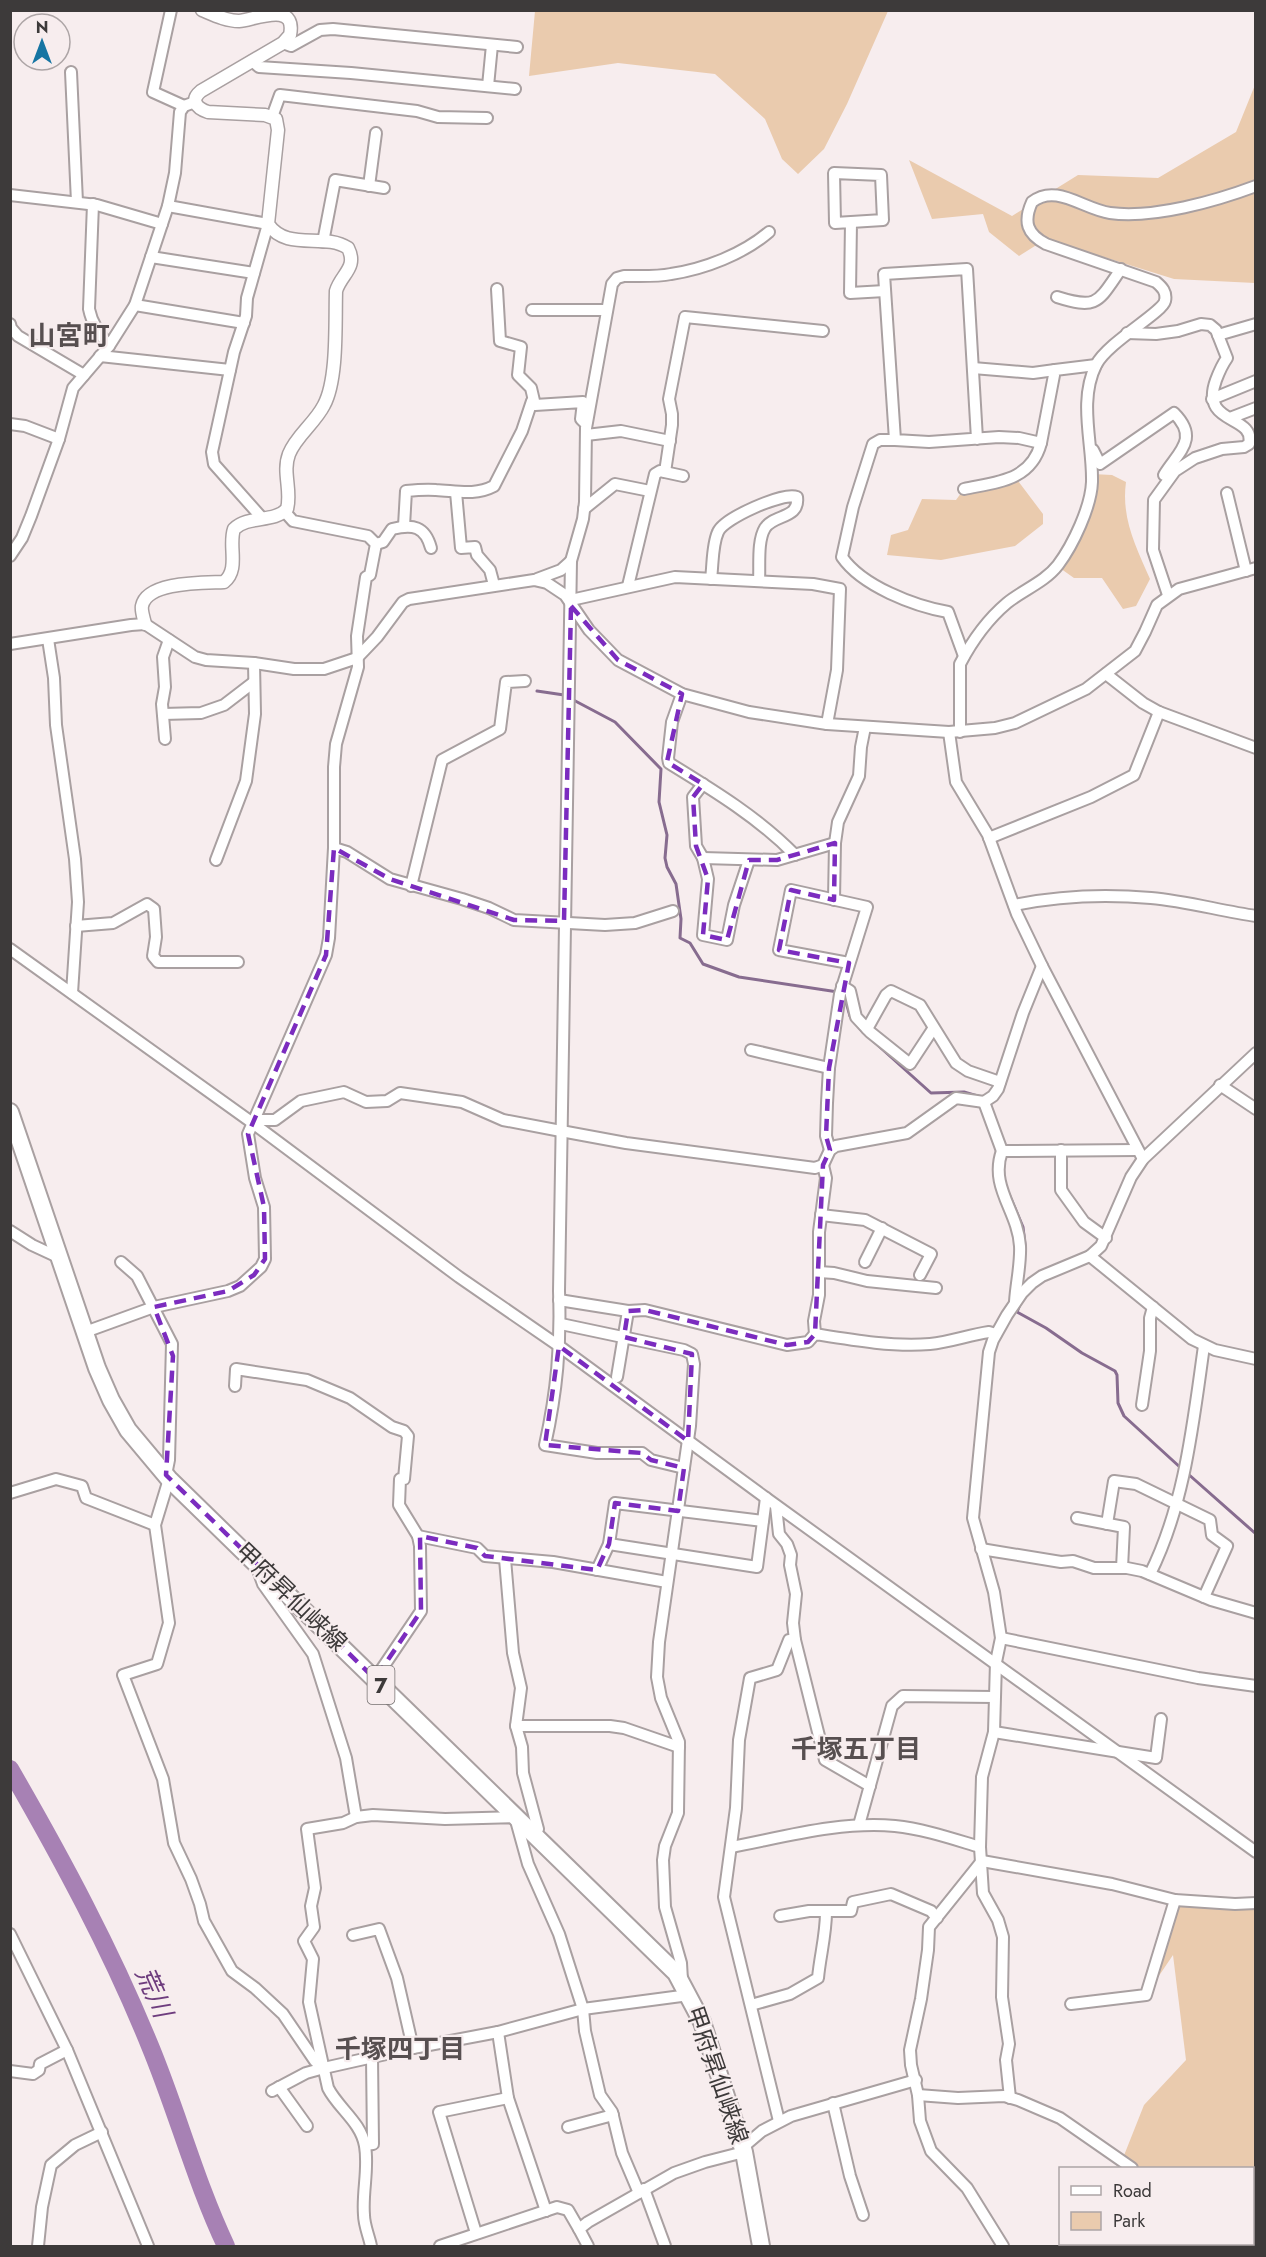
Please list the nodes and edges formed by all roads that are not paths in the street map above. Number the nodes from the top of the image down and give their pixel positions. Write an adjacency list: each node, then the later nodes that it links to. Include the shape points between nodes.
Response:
1 (171, 10): 10 (street, via 153,92)
2 (202, 10): 3 (street, via 227,20 279,14 291,29)
3 (283, 43): 4 (street, via 291,46 320,30 333,29); 6 (street)
4 (492, 45): 5 (street); 8 (street)
5 (517, 47)
6 (252, 61): 8 (street, via 259,67); 10 (street, via 201,91)
7 (71, 72): 18 (street)
8 (488, 86): 9 (street)
9 (515, 89)
10 (189, 104): 11 (street, via 208,112); 20 (street, via 180,112)
11 (272, 117): 12 (street, via 280,95 417,111 438,117); 23 (street, via 278,130)
12 (487, 118)
13 (376, 133): 14 (street)
14 (369, 186): 16 (street); 25 (street, via 335,180)
15 (1256, 186): 27 (street, via 1220,200 1133,214 1093,209 1054,194 1044,194 1032,202 1027,219 1034,238)
16 (384, 188)
17 (10, 195): 18 (street)
18 (77, 202): 19 (street)
19 (93, 204): 22 (street); 41 (street, via 89,309)
20 (168, 206): 22 (street); 23 (street)
21 (851, 222): 21 (street, via 835,223 834,173 881,175 883,220); 30 (street, via 850,293)
22 (162, 224): 26 (street)
23 (268, 224): 25 (street, via 286,238); 28 (street)
24 (769, 232): 34 (street, via 729,257 688,271 617,278)
25 (323, 242): 69 (street, via 348,248 351,267 336,291 327,399 289,453)
26 (151, 257): 28 (street); 32 (street)
27 (1121, 270): 31 (street, via 1094,302 1079,304); 39 (street, via 1156,282 1166,298 1163,305)
28 (254, 273): 35 (street)
29 (497, 289): 50 (street, via 500,341 521,347 518,375 531,388)
30 (885, 291): 44 (street, via 884,274 967,270); 57 (street)
31 (1057, 297)
32 (135, 305): 35 (street); 41 (street)
33 (532, 310): 34 (street)
34 (607, 310): 54 (street)
35 (244, 323): 45 (street)
36 (10, 324): 47 (street, via 18,336)
37 (1256, 324): 40 (street)
38 (823, 332): 58 (street, via 685,317 669,399)
39 (1127, 333): 40 (street, via 1178,332 1201,324 1210,325); 43 (street)
40 (1218, 335): 49 (street, via 1227,358 1212,390)
41 (109, 346): 42 (street)
42 (100, 356): 45 (street); 47 (street)
43 (1096, 365): 46 (street); 60 (street, via 1089,389)
44 (973, 368): 46 (street); 56 (street)
45 (230, 370): 70 (street, via 212,459)
46 (1054, 370): 59 (street)
47 (84, 375): 55 (street, via 73,388)
48 (1256, 381): 49 (street)
49 (1212, 399): 52 (street, via 1218,411)
50 (532, 401): 54 (street, via 538,406 583,402 581,419); 65 (street, via 522,431 494,486 471,493)
51 (1256, 408): 52 (street)
52 (1230, 418): 67 (street, via 1248,433 1249,444 1195,458 1175,471)
53 (10, 424): 55 (street)
54 (586, 429): 58 (street); 68 (street)
55 (59, 439): 74 (street, via 22,538)
56 (977, 439): 57 (street); 59 (street)
57 (895, 440): 88 (street, via 873,444 842,557 848,567 874,587 925,608 948,612)
58 (670, 441): 61 (street)
59 (1041, 443): 63 (street, via 1038,456 1016,477)
60 (1088, 443): 67 (street, via 1100,464 1174,413 1184,426 1185,447 1155,490); 88 (street, via 1092,483 1088,510 1058,566 1006,604)
61 (665, 472): 62 (street); 64 (street, via 655,474)
62 (683, 476)
63 (964, 489)
64 (650, 491): 68 (street, via 615,484); 81 (street)
65 (456, 492): 71 (street, via 406,491); 80 (street, via 461,548 475,547 490,570)
66 (1227, 493): 76 (street)
67 (1154, 500): 82 (street, via 1153,550)
68 (584, 509): 75 (street)
69 (285, 512): 70 (street); 72 (street, via 293,521 368,536)
70 (262, 518): 84 (street, via 234,529 232,568 224,582 185,584 156,591 142,606)
71 (404, 526): 72 (street, via 392,529); 73 (street, via 426,534)
72 (376, 544): 89 (street, via 366,577)
73 (431, 548)
74 (10, 556)
75 (571, 561): 78 (street); 83 (street)
76 (1251, 570): 82 (street)
77 (711, 579): 79 (street); 79 (street, via 721,527 752,509 785,496 797,497 796,509 766,526); 81 (street, via 675,577)
78 (534, 580): 80 (street); 83 (street, via 547,583)
79 (759, 581): 97 (street, via 840,589 837,670)
80 (494, 585): 89 (street, via 403,602)
81 (628, 586): 83 (street)
82 (1168, 595): 91 (street, via 1157,605 1134,651)
83 (571, 603): 94 (street, via 600,644 618,660); 116 (street)
84 (145, 624): 85 (street); 86 (street)
85 (48, 639): 87 (street); 117 (street, via 75,859)
86 (169, 640): 90 (street, via 206,660); 96 (street, via 163,657)
87 (10, 644)
88 (964, 656): 100 (street, via 960,664)
89 (357, 658): 90 (street, via 324,669); 106 (street, via 358,667 336,744)
90 (254, 663): 93 (street)
91 (1106, 674): 95 (street); 100 (street, via 1086,689 1015,723)
92 (525, 681): 111 (street, via 506,682 500,729 442,760)
93 (254, 682): 96 (street, via 224,705 201,713); 109 (street, via 255,714 246,781)
94 (682, 694): 97 (street, via 749,712); 103 (street, via 672,722 669,763)
95 (1159, 712): 102 (street); 104 (street, via 1134,775 1091,797)
96 (163, 714): 101 (street)
97 (827, 724): 98 (street)
98 (865, 727): 99 (street); 105 (street, via 859,776 838,822)
99 (949, 732): 100 (street); 104 (street, via 956,782)
100 (960, 732)
101 (165, 739)
102 (1256, 748)
103 (703, 784): 107 (street, via 776,834); 108 (street, via 693,797 696,846)
104 (989, 838): 113 (street)
105 (835, 843): 107 (street); 112 (street)
106 (334, 848): 111 (street, via 390,879); 134 (street, via 326,955)
107 (795, 855): 110 (street, via 777,860)
108 (703, 858): 110 (street); 110 (street, via 708,879 704,935 727,940)
109 (216, 860)
110 (748, 860)
111 (411, 886): 116 (street, via 462,899 514,920)
112 (834, 900): 120 (street, via 867,907); 120 (street, via 791,890 779,950)
113 (1014, 905): 115 (street, via 1121,896); 121 (street)
114 (673, 911): 116 (street, via 635,923)
115 (1256, 916)
116 (564, 921): 135 (street)
117 (76, 926): 119 (street, via 113,923 147,904 154,909 153,956 158,962); 123 (street)
118 (10, 949): 123 (street)
119 (238, 962)
120 (849, 963): 122 (street)
121 (1042, 966): 129 (street); 139 (street)
122 (842, 986): 124 (street, via 850,991 856,1017); 128 (street)
123 (72, 993): 134 (street)
124 (867, 1029): 125 (street, via 910,1064); 125 (street, via 891,991 920,1005)
125 (933, 1029): 129 (street, via 956,1063)
126 (751, 1050): 128 (street)
127 (1256, 1053): 130 (street)
128 (829, 1068): 136 (street, via 826,1136)
129 (1000, 1082): 131 (street, via 993,1096)
130 (1220, 1086): 132 (street); 139 (street)
131 (984, 1102): 136 (street, via 956,1098 907,1133); 138 (street)
132 (1256, 1109)
133 (10, 1112): 146 (main road, 甲府昇仙峡線 / 7)
134 (254, 1122): 135 (street, via 275,1120 302,1101 344,1092 366,1102 387,1101 400,1093 462,1102 503,1120); 154 (street, via 248,1143 264,1207 265,1258 261,1267 240,1286 228,1291); 162 (street, via 459,1277)
135 (561, 1131): 140 (street, via 796,1166); 152 (street)
136 (830, 1150): 140 (street)
137 (1060, 1150): 138 (street); 139 (street); 144 (street, via 1061,1190 1084,1222)
138 (1002, 1151): 153 (street, via 998,1177 1020,1246)
139 (1140, 1154): 144 (street)
140 (823, 1165): 141 (street, via 826,1179)
141 (822, 1215): 142 (street, via 865,1220); 149 (street)
142 (882, 1228): 148 (street); 150 (street, via 931,1254)
143 (10, 1231): 146 (street)
144 (1106, 1238): 145 (street)
145 (1090, 1256): 153 (street, via 1042,1276); 155 (street)
146 (60, 1258): 158 (main road, 甲府昇仙峡線 / 7)
147 (121, 1262): 154 (street, via 137,1276)
148 (865, 1262)
149 (819, 1272): 151 (street); 159 (street)
150 (920, 1275)
151 (936, 1288)
152 (559, 1300): 156 (street); 157 (street)
153 (1014, 1305): 160 (street)
154 (154, 1307): 158 (street); 170 (street, via 172,1344 173,1356)
155 (1153, 1307): 163 (street); 167 (street)
156 (628, 1311): 159 (street, via 645,1310 787,1345 808,1342); 161 (street)
157 (561, 1324): 161 (street); 162 (street)
158 (85, 1332): 170 (main road, 甲府昇仙峡線 / 7, via 111,1400 128,1430)
159 (815, 1334): 160 (street, via 908,1345)
160 (996, 1334): 182 (street, via 986,1367 973,1508)
161 (624, 1337): 165 (street); 168 (street, via 692,1354)
162 (559, 1346): 168 (street); 169 (street, via 556,1389 545,1445 597,1453 642,1453 651,1460)
163 (1204, 1346): 164 (street); 173 (street)
164 (1256, 1359)
165 (616, 1377)
166 (235, 1386): 180 (street, via 236,1369 307,1380 350,1398 404,1431 408,1436 399,1505)
167 (1142, 1405)
168 (688, 1441): 169 (street); 172 (street)
169 (684, 1468): 175 (street)
170 (168, 1477): 179 (street); 185 (main road, 甲府昇仙峡線 / 7)
171 (10, 1493): 179 (street, via 56,1479 82,1486 86,1498)
172 (766, 1498): 174 (street); 177 (street)
173 (1177, 1503): 178 (street, via 1136,1484 1114,1481); 188 (street); 190 (street, via 1210,1520 1212,1535 1227,1546)
174 (776, 1506): 193 (street, via 779,1534 791,1555 796,1594); 194 (street)
175 (678, 1511): 177 (street); 181 (street, via 615,1503); 183 (street)
176 (1077, 1518): 178 (street)
177 (763, 1521): 183 (street, via 757,1567)
178 (1107, 1524): 186 (street, via 1124,1527)
179 (155, 1525): 227 (street, via 169,1623 157,1664 123,1675 163,1779 174,1844 223,1958 232,1971 283,2014)
180 (418, 1536): 184 (street, via 477,1548 485,1556); 195 (street, via 421,1611)
181 (609, 1545): 183 (street); 187 (street)
182 (981, 1549): 186 (street, via 1073,1561 1094,1568); 192 (street, via 994,1592)
183 (672, 1555): 189 (street)
184 (505, 1559): 187 (street); 199 (street, via 513,1653 521,1688)
185 (255, 1563): 195 (main road, 甲府昇仙峡線 / 7); 204 (street, via 264,1584 313,1654 346,1758)
186 (1122, 1568): 188 (street)
187 (597, 1570): 189 (street)
188 (1150, 1574): 190 (street)
189 (668, 1582): 201 (street, via 657,1677)
190 (1204, 1597): 191 (street)
191 (1256, 1613)
192 (1001, 1638): 194 (street); 196 (street)
193 (795, 1640): 203 (street, via 825,1760); 209 (street, via 789,1640 777,1670 750,1678 739,1740)
194 (996, 1662): 197 (street); 202 (street)
195 (375, 1679): 205 (main road, 甲府昇仙峡線 / 7)
196 (1256, 1686)
197 (993, 1698): 200 (street); 203 (street, via 903,1696 892,1706)
198 (1161, 1719): 202 (street, via 1156,1758)
199 (516, 1726): 201 (street, via 610,1726); 207 (street, via 523,1773 538,1828)
200 (994, 1732): 202 (street); 208 (street, via 982,1777)
201 (679, 1747): 219 (street, via 678,1813 663,1860 665,1907)
202 (1119, 1753): 210 (street)
203 (870, 1786): 206 (street)
204 (356, 1816): 205 (street); 227 (street, via 343,1823 307,1829 315,1888 311,1906 314,1927 304,1941 313,1959 309,2002)
205 (515, 1816): 207 (main road, 甲府昇仙峡線 / 7); 222 (street, via 528,1864 559,1934)
206 (859, 1825): 208 (street, via 896,1826); 209 (street)
207 (534, 1835): 219 (main road, 甲府昇仙峡線 / 7, via 675,1973)
208 (980, 1846): 211 (street)
209 (731, 1847): 221 (street, via 725,1908)
210 (1256, 1852)
211 (982, 1862): 212 (street, via 1112,1884); 216 (street); 232 (street, via 983,1893 1003,1937 1002,1997 1010,2044 1006,2060)
212 (1175, 1900): 213 (street); 220 (street, via 1146,1995)
213 (1256, 1903)
214 (826, 1912): 215 (street); 216 (street, via 851,1911 853,1902 891,1894); 221 (street, via 818,1978 789,1994)
215 (780, 1916)
216 (937, 1918): 229 (street, via 929,1927 921,1999 909,2050)
217 (10, 1934): 225 (street)
218 (353, 1935): 224 (street, via 379,1929 397,1978)
219 (686, 1989): 222 (street); 240 (main road, 甲府昇仙峡線 / 7, via 702,2022)
220 (1071, 2004)
221 (751, 2006): 235 (street)
222 (583, 2009): 223 (street); 234 (street, via 600,2095)
223 (498, 2032): 224 (street); 231 (street)
224 (412, 2048): 226 (street)
225 (67, 2050): 228 (street, via 40,2064 33,2073); 238 (street)
226 (372, 2057): 227 (street); 239 (street, via 373,2144)
227 (324, 2068): 236 (street, via 275,2089); 239 (street, via 328,2088 359,2130)
228 (10, 2071)
229 (916, 2080): 230 (street); 233 (street)
230 (918, 2095): 232 (street); 254 (street, via 920,2121 931,2151 967,2188)
231 (508, 2098): 243 (street); 246 (street, via 439,2112)
232 (1010, 2098): 241 (street, via 1060,2118)
233 (833, 2103): 235 (street); 244 (street)
234 (613, 2115): 237 (street); 242 (street, via 622,2153)
235 (779, 2121): 240 (street)
236 (307, 2126)
237 (568, 2127)
238 (102, 2132): 247 (street, via 75,2145 51,2164); 248 (street)
239 (365, 2145): 249 (street, via 364,2216)
240 (743, 2150): 242 (street, via 674,2173); 253 (main road, 甲府昇仙峡線 / 7)
241 (1129, 2167)
242 (641, 2191): 245 (street); 252 (street)
243 (546, 2211): 245 (street, via 568,2210); 246 (street)
244 (863, 2215)
245 (579, 2229): 251 (street)
246 (476, 2233): 250 (street)
247 (38, 2247)
248 (148, 2247)
249 (371, 2247)
250 (440, 2247)
251 (588, 2247)
252 (665, 2247)
253 (761, 2247)
254 (1003, 2247)

